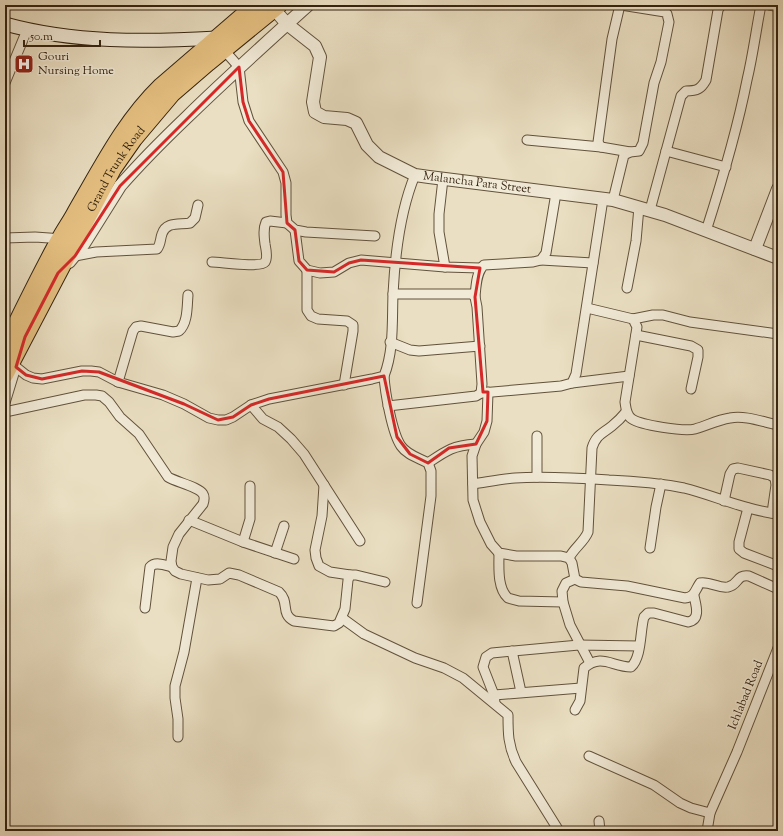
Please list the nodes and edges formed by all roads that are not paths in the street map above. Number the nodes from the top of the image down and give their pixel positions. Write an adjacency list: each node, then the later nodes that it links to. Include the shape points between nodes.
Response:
1 (255, 5): 12 (highway, Grand Trunk Road)
2 (308, 5): 10 (street)
3 (621, 5): 16 (street, via 609,54 598,142); 18 (street, via 665,12 669,18 643,144 639,151)
4 (721, 5): 17 (street, via 706,80 702,88 686,91 681,96)
5 (761, 5): 19 (street, via 748,80)
6 (769, 5): 8 (street)
7 (274, 6): 10 (street, Malancha Para Street); 12 (highway, Grand Trunk Road)
8 (778, 7)
9 (5, 24): 11 (main road)
10 (287, 24): 13 (street); 20 (street, Malancha Para Street, via 315,46 320,57 313,102 315,112 324,116 347,118 356,123 368,145 379,157)
11 (27, 30): 12 (main road, via 69,37); 14 (street)
12 (220, 44): 13 (street); 32 (highway, Grand Trunk Road, via 161,86 132,118 76,212)
13 (239, 67): 27 (street, via 243,102 249,121 282,172 286,183); 32 (street, via 127,178)
14 (5, 83)
15 (527, 140): 16 (street)
16 (601, 147): 18 (street)
17 (666, 151): 19 (street); 26 (street)
18 (630, 152): 24 (street, via 624,155)
19 (726, 166): 29 (street)
20 (415, 174): 21 (street, Malancha Para Street); 37 (street, via 408,190)
21 (443, 179): 23 (street, Malancha Para Street); 39 (street, via 439,232)
22 (778, 189): 33 (street)
23 (556, 193): 24 (street, Malancha Para Street); 35 (street, via 546,253)
24 (608, 199): 26 (street, Malancha Para Street); 38 (street)
25 (198, 205): 32 (street, via 195,218 190,224 170,225 165,228 157,249 96,252)
26 (644, 209): 29 (street, Malancha Para Street); 42 (street)
27 (287, 223): 28 (street); 36 (street, via 266,222 264,263 256,265)
28 (295, 230): 30 (street); 41 (street, via 299,262)
29 (706, 231): 33 (street, Malancha Para Street)
30 (375, 236)
31 (5, 238): 32 (street, via 35,237)
32 (70, 246): 51 (highway, Grand Trunk Road); 53 (highway, Grand Trunk Road)
33 (755, 249): 34 (street, Malancha Para Street)
34 (778, 258)
35 (542, 260): 38 (street); 40 (street, via 487,264)
36 (212, 262)
37 (395, 263): 39 (street); 41 (street, via 361,260 349,263 334,272); 43 (street)
38 (594, 263): 46 (street)
39 (445, 267): 40 (street)
40 (480, 268): 45 (street)
41 (306, 270): 58 (street, via 307,310 311,316 318,319 347,321 353,325)
42 (627, 288)
43 (393, 294): 45 (street, via 467,293); 50 (street)
44 (188, 295): 56 (street, via 183,327 179,331 136,327)
45 (475, 297): 52 (street)
46 (587, 308): 47 (street); 57 (street, via 576,374)
47 (633, 319): 48 (street, via 663,315 690,322); 49 (street, via 637,326)
48 (778, 334)
49 (636, 335): 55 (street); 59 (street, via 691,346 698,350)
50 (390, 342): 52 (street, via 419,351); 54 (street, via 388,365)
51 (5, 346)
52 (480, 346): 60 (street, via 482,384)
53 (10, 371): 56 (street, via 42,379 91,371 99,372); 61 (street)
54 (384, 376): 58 (street); 63 (street)
55 (629, 376): 57 (street); 65 (street)
56 (118, 382): 62 (street, via 163,395 218,420 233,417)
57 (572, 383): 60 (street)
58 (344, 385): 62 (street, via 269,399)
59 (691, 388)
60 (485, 392): 63 (street, via 476,396); 68 (street, via 487,421 484,432)
61 (5, 403)
62 (252, 405): 74 (street, via 263,419 291,439)
63 (388, 406): 69 (street, via 401,447)
64 (5, 412): 79 (street, via 84,395 102,396 139,434 168,477 203,494 203,504)
65 (626, 412): 66 (street, via 631,419 640,423 674,430 693,430 730,418); 71 (street, via 594,441)
66 (778, 426)
67 (538, 436): 70 (street)
68 (476, 444): 69 (street, via 449,448); 72 (street, via 472,456)
69 (428, 463): 97 (street, via 431,471 431,496)
70 (537, 476): 71 (street); 72 (street)
71 (591, 479): 73 (street); 86 (street, via 588,532 585,540 573,550)
72 (473, 484): 85 (street, via 473,500 480,522)
73 (661, 484): 76 (street); 83 (street)
74 (324, 485): 81 (street); 90 (street, via 316,558 319,566 330,572)
75 (250, 486): 82 (street, via 250,519)
76 (724, 501): 77 (street); 78 (street, via 733,469 770,475 775,478 776,485)
77 (748, 508): 78 (street); 88 (street, via 739,549)
78 (775, 514)
79 (189, 520): 82 (street); 89 (street, via 173,547)
80 (284, 526): 84 (street)
81 (360, 541)
82 (242, 542): 84 (street)
83 (650, 548)
84 (275, 553): 87 (street)
85 (499, 554): 86 (street); 96 (street, via 502,590 508,598 518,601)
86 (569, 558): 92 (street)
87 (294, 559)
88 (778, 566)
89 (172, 567): 91 (street, via 181,574); 98 (street, via 157,564 150,567)
90 (350, 575): 93 (street); 99 (street)
91 (197, 578): 99 (street, via 214,580 234,573 280,592 286,602 288,618 294,621 334,626 339,624); 109 (street, via 184,652 175,686)
92 (575, 579): 95 (street, via 685,598); 96 (street, via 566,583 562,591)
93 (385, 582)
94 (778, 589): 95 (street, via 744,576 734,585 725,588 700,583)
95 (694, 596): 101 (street, via 697,611 692,621 648,613 644,617)
96 (563, 602): 100 (street)
97 (417, 603)
98 (145, 608)
99 (342, 618): 107 (street, via 369,637 414,658 444,668)
100 (579, 645): 101 (street); 103 (street); 104 (street)
101 (639, 646): 104 (street, via 631,667 603,660)
102 (778, 648): 111 (street, Ichlabad Road)
103 (512, 651): 106 (street); 107 (street, via 486,657 483,667)
104 (590, 663): 105 (street, via 584,668)
105 (581, 688): 106 (street); 108 (street, via 580,701)
106 (522, 692): 107 (street)
107 (494, 699): 113 (street, via 508,715 508,740 516,762)
108 (575, 710)
109 (178, 737)
110 (590, 756): 111 (street, via 654,785 680,803)
111 (710, 813): 115 (street, Ichlabad Road)
112 (599, 821): 114 (street)
113 (559, 831)
114 (600, 831)
115 (707, 831)

